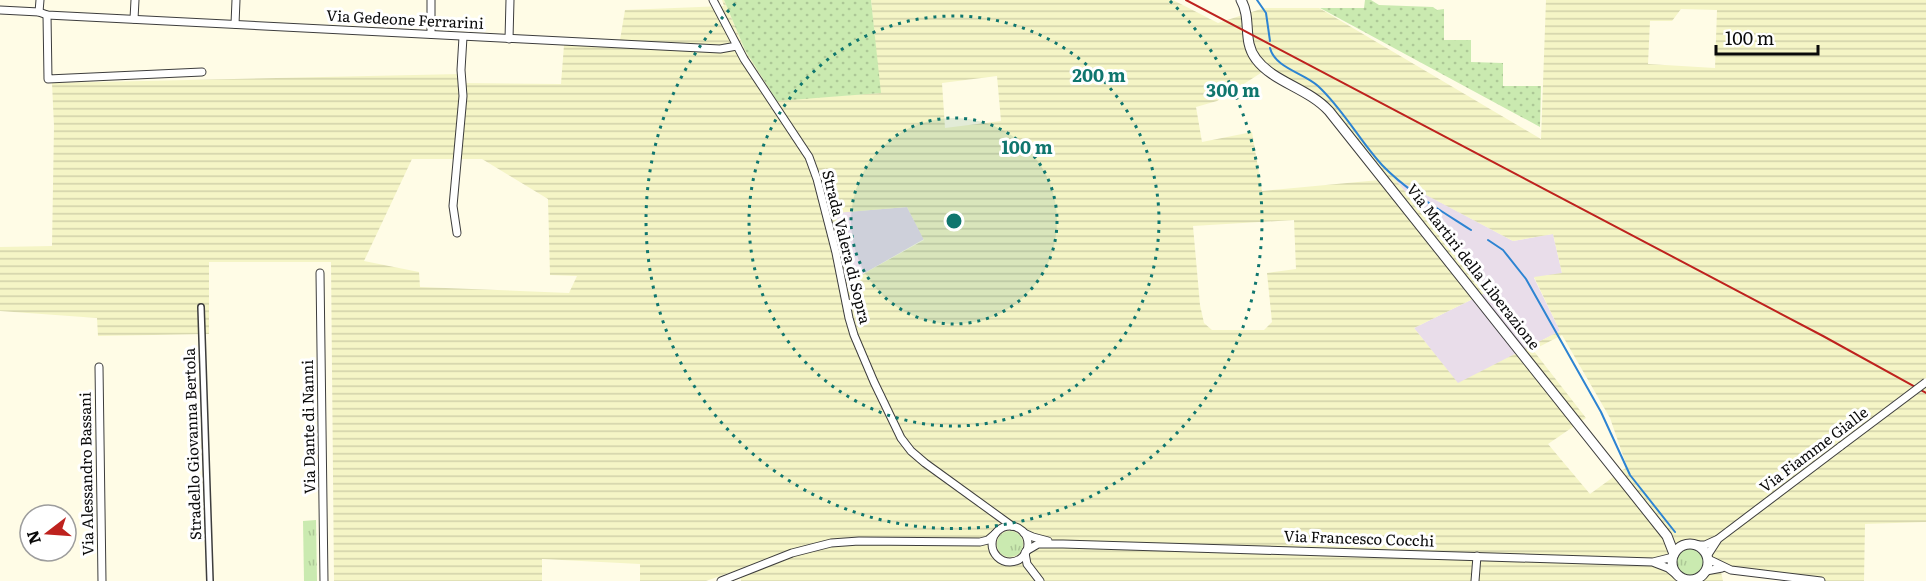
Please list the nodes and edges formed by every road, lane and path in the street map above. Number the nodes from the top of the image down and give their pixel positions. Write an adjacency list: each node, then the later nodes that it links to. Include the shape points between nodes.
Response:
1 (40, 0): 9 (street)
2 (135, 0): 11 (street)
3 (236, 0): 12 (street)
4 (431, 0): 13 (street)
5 (510, 0): 15 (street)
6 (713, 0): 16 (street, Strada Valera di Sopra)
7 (1240, 0): 27 (street, Via Martiri della Liberazione, via 1252,52 1262,66 1313,96 1329,111)
8 (0, 10): 9 (street, Via Gedeone Ferrarini)
9 (39, 12): 10 (street, Via Gedeone Ferrarini)
10 (47, 15): 11 (street, Via Gedeone Ferrarini); 17 (street, via 48,79)
11 (134, 19): 12 (street, Via Gedeone Ferrarini)
12 (235, 24): 13 (street, Via Gedeone Ferrarini)
13 (430, 34): 14 (street, Via Gedeone Ferrarini)
14 (463, 37): 15 (street, Via Gedeone Ferrarini); 18 (street, via 463,96 453,206)
15 (509, 39): 16 (street, Via Gedeone Ferrarini, via 720,49)
16 (737, 46): 23 (street, Strada Valera di Sopra, via 809,157 837,253 851,327 898,433 920,459)
17 (202, 72)
18 (457, 233)
19 (320, 273): 45 (street, Via Dante di Nanni)
20 (201, 307): 44 (street, Stradello Giovanna Bertola)
21 (99, 368): 43 (street, Via Alessandro Bassani)
22 (1926, 382): 28 (street, Via Fiamme Gialle, bridge)
23 (990, 512): 24 (street, Strada Valera di Sopra); 26 (street, via 996,524)
24 (1011, 526): 25 (street, Strada Valera di Sopra); 26 (street)
25 (1022, 531): 30 (street, Via Francesco Cocchi); 32 (street, via 1028,541)
26 (995, 534): 29 (street, via 983,541); 34 (street)
27 (1666, 536): 31 (street, via 1678,543); 33 (street, Via Martiri della Liberazione)
28 (1718, 539): 31 (street, Via Fiamme Gialle, via 1705,545); 36 (street, Via Fiamme Gialle)
29 (955, 542): 34 (street, via 985,548); 46 (street, via 825,543)
30 (1065, 544): 32 (street, Via Francesco Cocchi, via 1038,544); 35 (street, Via Francesco Cocchi)
31 (1691, 544): 33 (street, via 1680,547); 36 (street, via 1702,549)
32 (1026, 552): 37 (street, via 1019,559); 40 (street)
33 (1673, 555): 38 (street, Via Francesco Cocchi); 42 (street, Via Martiri della Liberazione, via 1673,568)
34 (997, 556): 37 (street)
35 (1477, 556): 38 (street, Via Francesco Cocchi); 48 (street)
36 (1708, 558): 39 (street); 41 (street)
37 (1008, 561): 40 (street)
38 (1653, 562): 42 (street, Via Francesco Cocchi)
39 (1725, 568): 41 (street); 49 (street)
40 (1032, 571): 47 (street)
41 (1706, 575): 42 (street)
42 (1684, 579)
43 (102, 581)
44 (210, 581)
45 (324, 581)
46 (721, 581)
47 (1040, 581)
48 (1475, 581)
49 (1821, 581)

